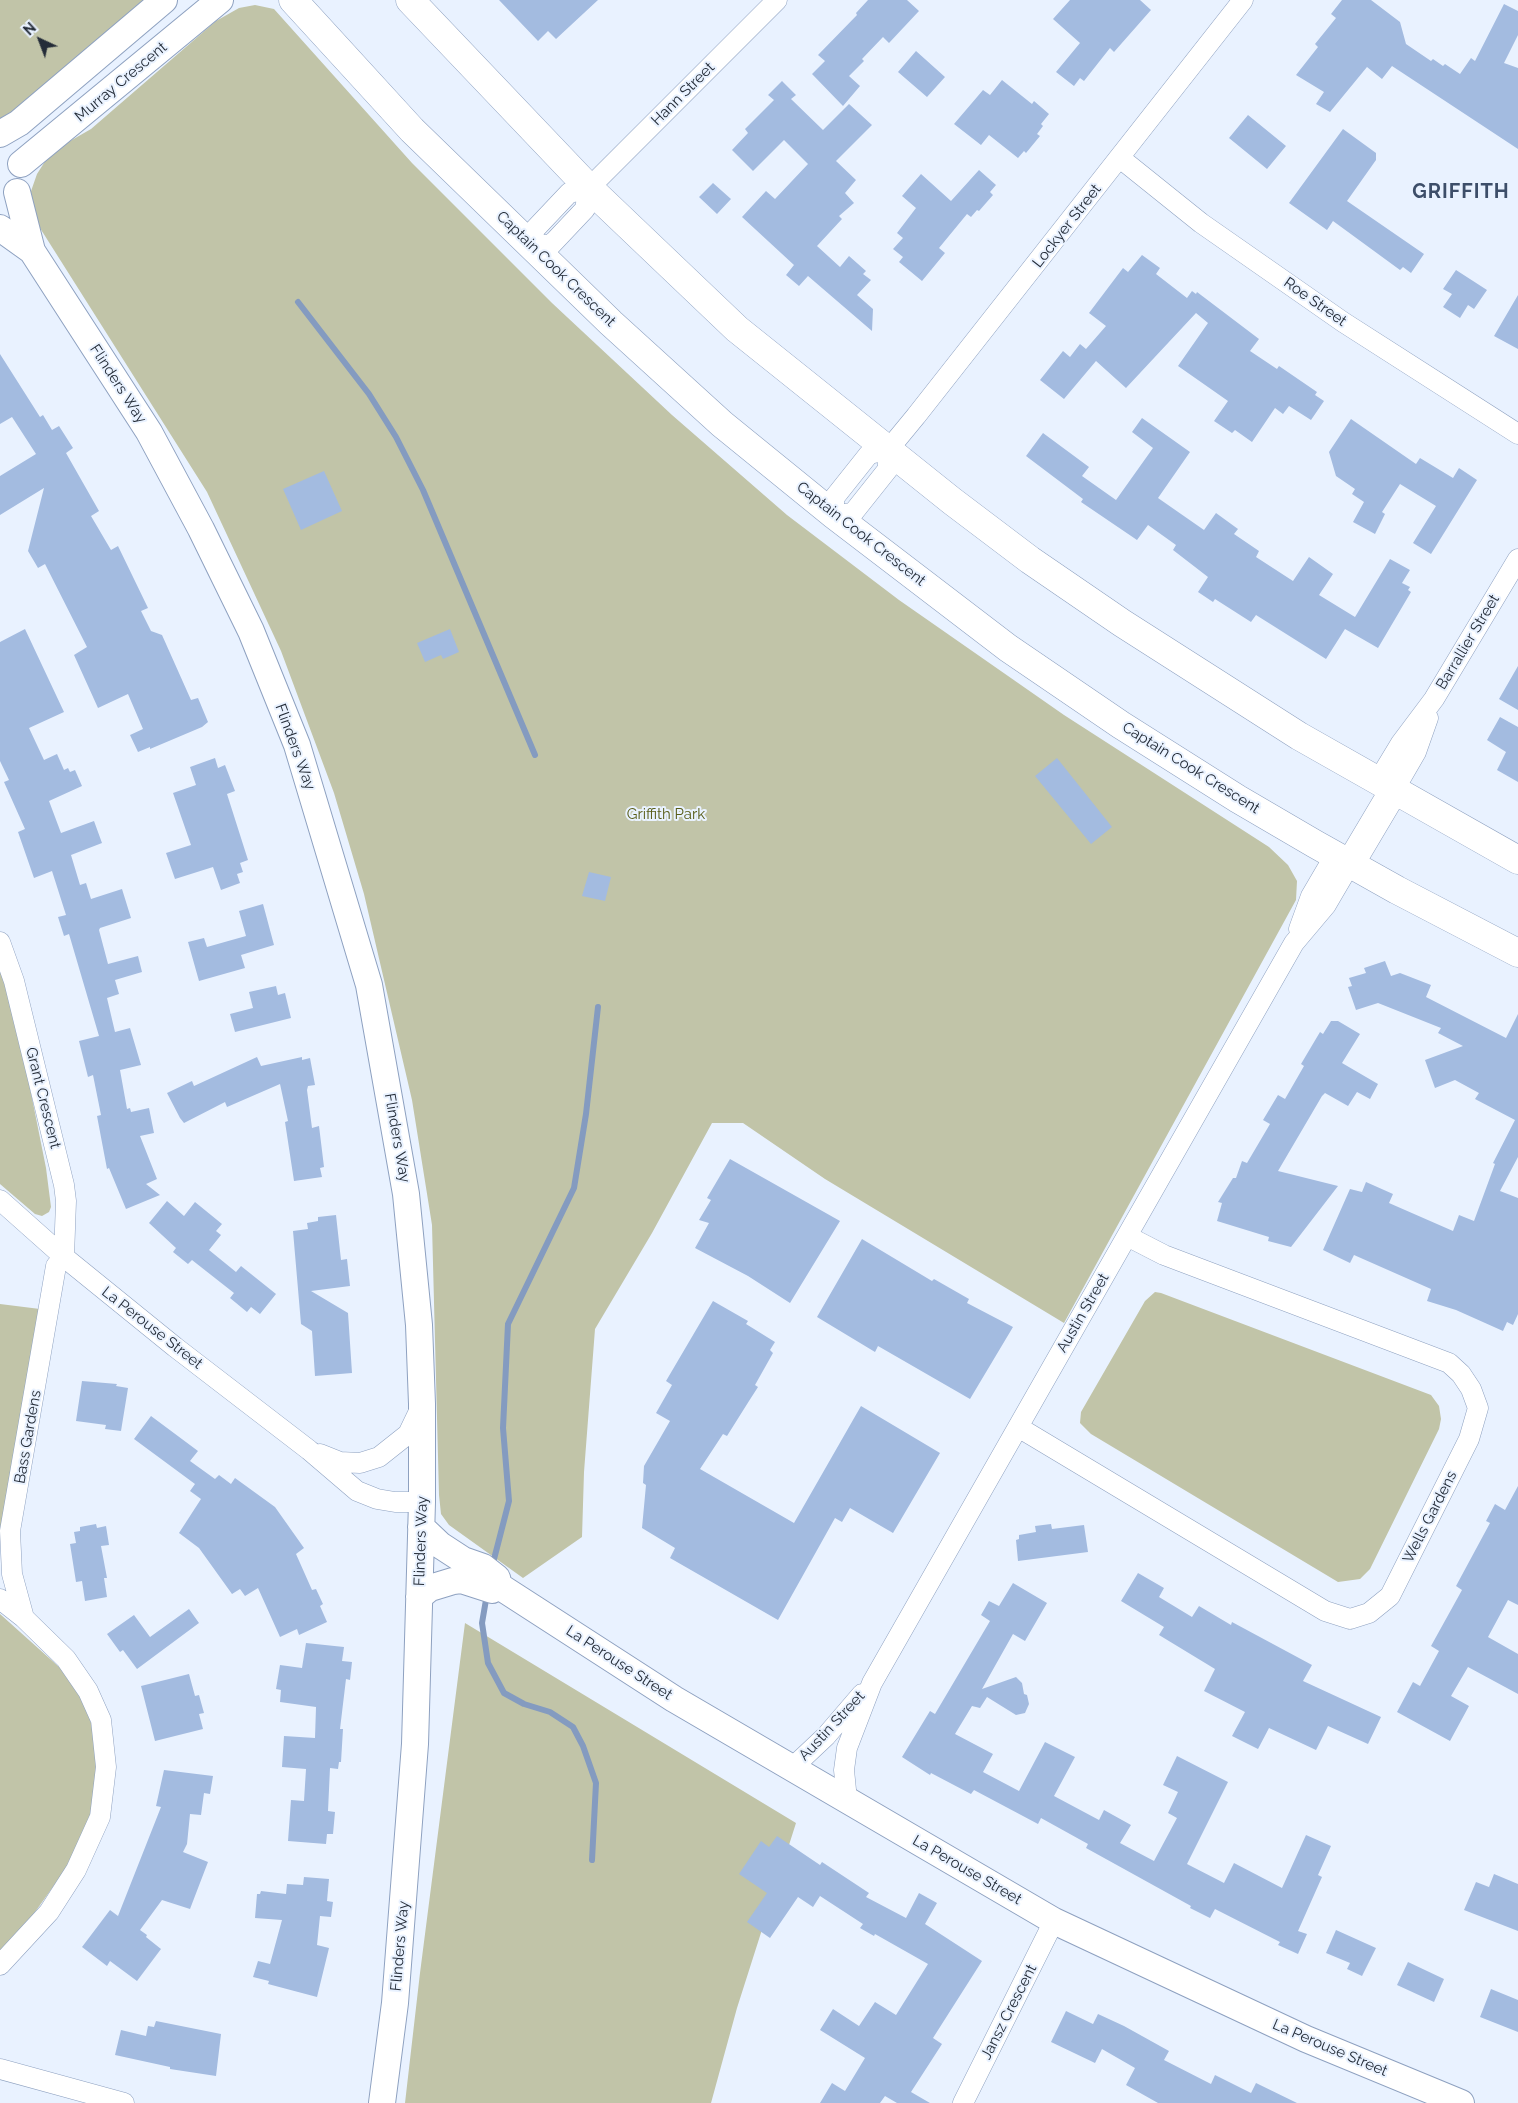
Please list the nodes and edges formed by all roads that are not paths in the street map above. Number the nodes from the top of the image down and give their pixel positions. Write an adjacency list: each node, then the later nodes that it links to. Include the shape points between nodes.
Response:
1 (164, 0): 7 (street, via 19,123)
2 (220, 0): 9 (street, Murray Crescent)
3 (294, 0): 13 (main road, Captain Cook Crescent, via 412,130)
4 (410, 0): 10 (main road)
5 (777, 0): 10 (street, Hann Street)
6 (1243, 0): 8 (street, Lockyer Street)
7 (0, 134): 9 (street, via 17,151)
8 (1120, 158): 15 (street, Roe Street, via 1201,223 1335,317); 16 (street, Lockyer Street)
9 (22, 164): 11 (street, via 21,183)
10 (589, 188): 13 (street, Hann Street, via 585,209 551,245); 16 (main road, via 737,329)
11 (9, 199): 14 (street, Flinders Way)
12 (0, 228): 14 (street, Flinders Way)
13 (530, 244): 17 (main road, Captain Cook Crescent, via 722,424)
14 (32, 251): 27 (street, Flinders Way, via 149,432 251,631 297,745 369,986 391,1100 407,1204 419,1325)
15 (1518, 434)
16 (888, 450): 17 (street, Lockyer Street, via 888,469 853,513); 19 (main road, via 1030,560 1122,624 1299,736)
17 (834, 515): 20 (main road, Captain Cook Crescent, via 1008,648 1121,725)
18 (1518, 559): 19 (street, Barrallier Street, via 1434,699 1416,752)
19 (1386, 786): 20 (main road); 21 (main road)
20 (1342, 859): 23 (main road, Captain Cook Crescent); 25 (street, Austin Street, via 1326,905 1294,943)
21 (1518, 860)
22 (0, 942): 26 (street, Grant Crescent, via 14,981 64,1185)
23 (1518, 953)
24 (0, 1200): 26 (street, La Perouse Street)
25 (1127, 1236): 28 (street, Austin Street); 28 (street, Wells Gardens, via 1164,1255 1449,1363 1461,1374 1478,1408 1469,1439 1390,1596 1369,1613 1350,1619 1325,1611)
26 (64, 1257): 29 (street, La Perouse Street); 31 (street, Bass Gardens, via 56,1266)
27 (422, 1404): 29 (street, La Perouse Street, via 408,1434 379,1457 360,1463 340,1462); 30 (street, Flinders Way)
28 (1018, 1427): 36 (street, Austin Street)
29 (309, 1450): 30 (street, La Perouse Street, via 358,1492 395,1502)
30 (421, 1514): 32 (street, La Perouse Street, via 440,1545); 33 (street, Flinders Way)
31 (5, 1537): 35 (street, Bass Gardens)
32 (493, 1583): 33 (street, La Perouse Street, via 453,1581 430,1588); 37 (street, La Perouse Street, via 674,1699)
33 (419, 1597): 43 (street, Flinders Way, via 415,1744 395,2003)
34 (0, 1599): 35 (street)
35 (24, 1618): 40 (street, via 66,1659 88,1691 100,1720 106,1767 100,1817 76,1870 50,1912)
36 (872, 1683): 37 (street, Austin Street, via 826,1736); 38 (street, Austin Street, via 847,1748 844,1770)
37 (792, 1768): 38 (street, La Perouse Street)
38 (847, 1800): 39 (street, La Perouse Street)
39 (1054, 1921): 44 (street, Jansz Crescent); 45 (street, La Perouse Street, via 1306,2039)
40 (0, 1965)
41 (0, 2068): 42 (street)
42 (124, 2103)
43 (382, 2103)
44 (963, 2103)
45 (1462, 2103)

